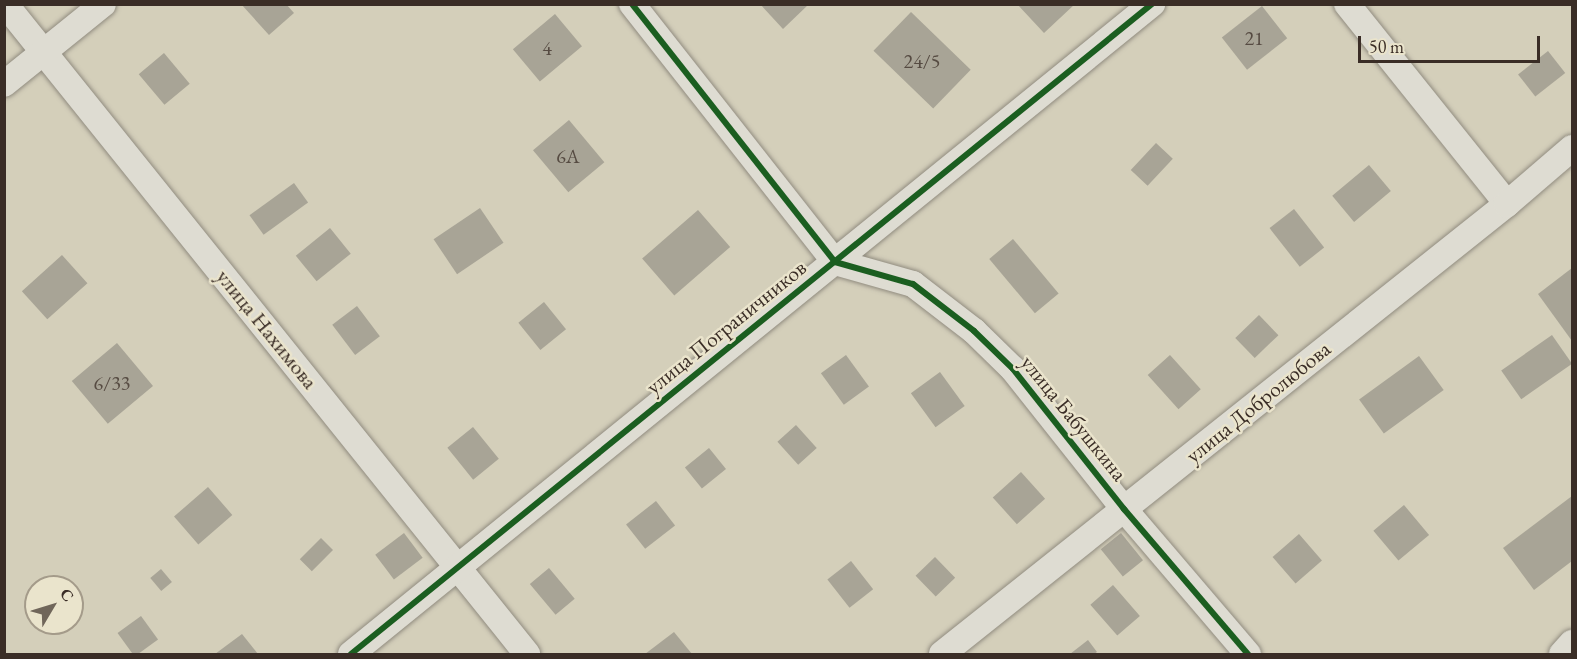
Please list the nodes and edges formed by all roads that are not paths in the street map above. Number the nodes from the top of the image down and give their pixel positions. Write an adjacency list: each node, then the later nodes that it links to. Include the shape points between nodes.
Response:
1 (5, 4): 6 (street, улица Нахимова)
2 (103, 4): 6 (street)
3 (633, 4): 10 (street)
4 (1152, 4): 10 (street, улица Пограничников)
5 (1347, 4): 9 (street)
6 (45, 52): 7 (street); 12 (street, улица Нахимова)
7 (4, 84)
8 (1572, 148): 9 (street, улица Добролюбова)
9 (1507, 204): 11 (street, улица Добролюбова)
10 (835, 262): 11 (street, улица Бабушкина, via 913,284 974,331 1013,369); 12 (street, улица Пограничников)
11 (1124, 509): 16 (street, улица Добролюбова); 17 (street, улица Бабушкина)
12 (457, 568): 14 (street, улица Пограничников); 15 (street, улица Нахимова)
13 (1572, 643): 18 (street)
14 (351, 654)
15 (527, 654)
16 (942, 654)
17 (1248, 654)
18 (1562, 654)

